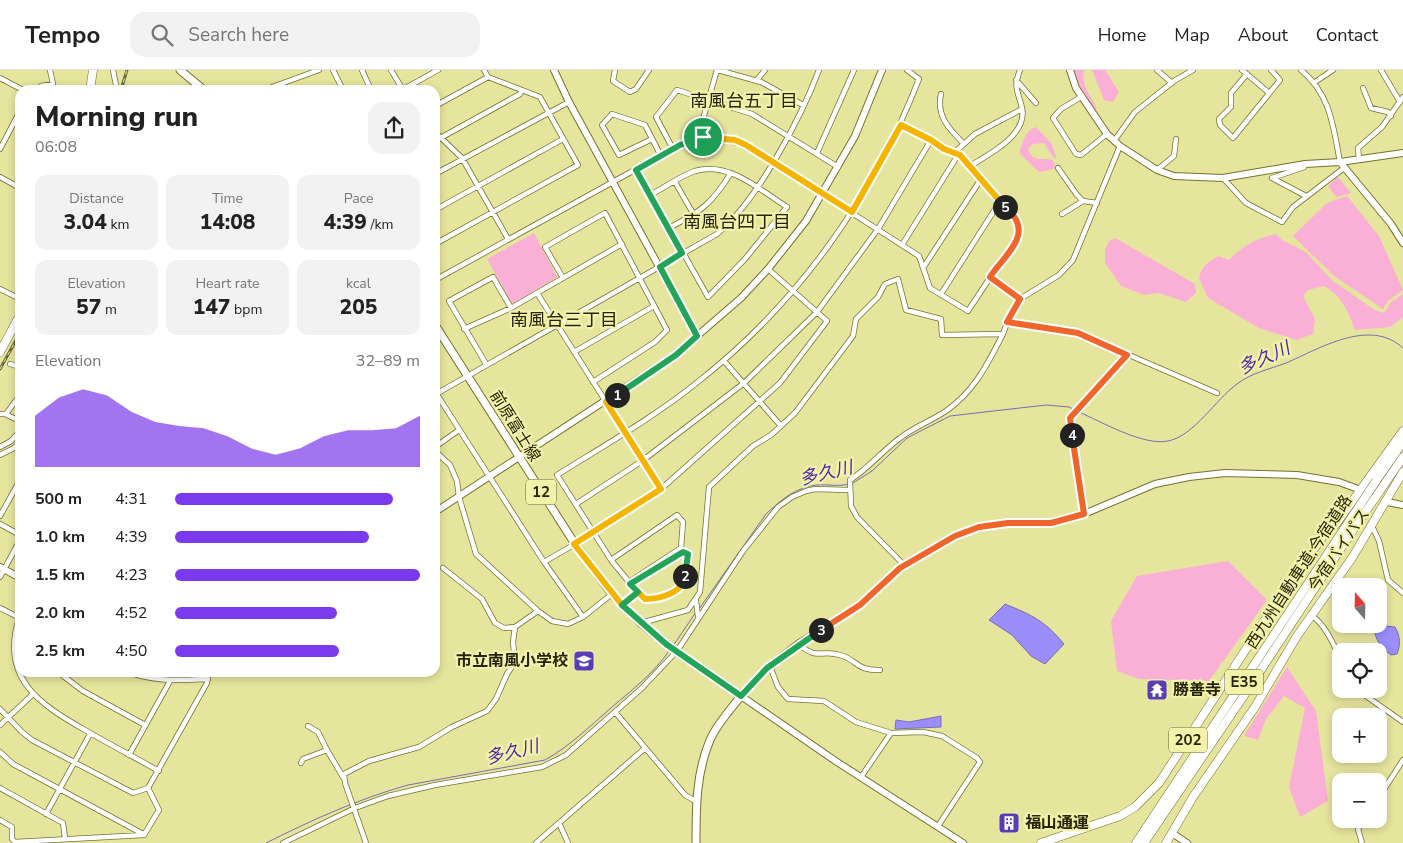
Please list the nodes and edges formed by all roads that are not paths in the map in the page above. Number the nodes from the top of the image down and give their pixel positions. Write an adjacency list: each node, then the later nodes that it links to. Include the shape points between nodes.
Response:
1 (50, 70): 36 (street, via 54,84)
2 (93, 70): 37 (highway)
3 (112, 70): 38 (street)
4 (180, 70): 39 (main road)
5 (319, 70): 40 (street)
6 (333, 70): 41 (street)
7 (362, 70): 42 (street)
8 (391, 70): 43 (street)
9 (438, 70): 44 (street)
10 (484, 70): 30 (street)
11 (554, 70): 53 (street)
12 (614, 70): 13 (street, via 613,81 630,92 636,89)
13 (649, 70)
14 (718, 70): 32 (street); 51 (street)
15 (765, 70): 32 (street)
16 (819, 70): 56 (street)
17 (854, 70): 75 (street)
18 (882, 70): 85 (street, via 855,136)
19 (907, 70): 61 (street, via 919,79)
20 (1020, 70): 33 (street)
21 (1070, 70): 50 (street)
22 (1157, 70): 35 (street)
23 (1193, 70): 35 (street)
24 (1242, 70): 29 (street)
25 (1271, 70): 48 (street, via 1280,80)
26 (1302, 70): 34 (street)
27 (1333, 70): 34 (street)
28 (1381, 70): 52 (street)
29 (1247, 74): 48 (street); 48 (street, via 1231,93 1231,107 1219,119 1220,125 1233,138)
30 (488, 77): 47 (street); 54 (street)
31 (0, 78): 45 (street)
32 (756, 80): 56 (street)
33 (1016, 80): 55 (street); 57 (street)
34 (1315, 82): 83 (street, via 1327,105)
35 (1172, 83): 70 (street, via 1135,112)
36 (48, 85)
37 (91, 85)
38 (116, 85)
39 (198, 85)
40 (278, 85)
41 (340, 85)
42 (369, 85)
43 (400, 85)
44 (412, 85)
45 (15, 86)
46 (1363, 88): 59 (street, via 1371,108 1388,112)
47 (522, 90): 58 (street, via 540,97); 64 (street)
48 (1268, 92)
49 (941, 94): 71 (street, via 939,105 945,123)
50 (1081, 96): 62 (street); 62 (street, via 1061,109 1054,118 1076,154 1081,155)
51 (708, 100): 63 (street, via 752,114); 65 (street, via 701,126); 74 (street, via 677,90 656,117)
52 (1401, 101): 59 (street)
53 (569, 102): 58 (street); 94 (street)
54 (440, 103)
55 (1036, 103)
56 (803, 105): 63 (street)
57 (1022, 109): 71 (street, via 975,134); 84 (street, via 1022,119 1014,133 997,149)
58 (547, 113): 68 (street); 79 (street)
59 (1391, 116): 80 (street, via 1358,148)
60 (15, 120): 73 (street)
61 (901, 125): 69 (street); 107 (street)
62 (1107, 134): 70 (street)
63 (789, 135): 75 (street); 81 (street)
64 (441, 137): 79 (street)
65 (703, 137): 74 (street); 81 (street, via 735,140)
66 (652, 139): 66 (street, via 620,155 602,125 612,114 645,125); 78 (street)
67 (1176, 139): 88 (street, via 1174,156)
68 (563, 140): 97 (street); 106 (street, via 578,165)
69 (931, 140): 77 (street); 111 (street)
70 (1114, 140): 72 (street)
71 (964, 144): 77 (street)
72 (1120, 146): 88 (street); 104 (street)
73 (0, 149)
74 (673, 149): 78 (street)
75 (817, 153): 85 (street)
76 (1403, 153): 80 (street)
77 (956, 154): 84 (street); 116 (street)
78 (661, 156): 87 (street)
79 (462, 158): 89 (street); 97 (street)
80 (1359, 159): 83 (street)
81 (772, 162): 98 (street); 99 (street)
82 (1305, 164): 83 (street); 92 (street); 101 (street, via 1272,178)
83 (1342, 165): 101 (street); 114 (street)
84 (970, 166): 93 (street)
85 (838, 167): 99 (street)
86 (1058, 168): 102 (street)
87 (636, 170): 94 (street); 100 (street)
88 (1157, 170): 92 (street, via 1174,176)
89 (440, 171)
90 (731, 173): 95 (street, via 715,168 695,172); 98 (street); 109 (street, via 716,196)
91 (0, 177): 96 (street)
92 (1223, 178): 101 (street, via 1246,203 1282,222)
93 (981, 179): 103 (street); 119 (street)
94 (613, 181): 112 (street); 118 (street)
95 (676, 182): 100 (street); 109 (street)
96 (15, 185)
97 (478, 186): 105 (street); 106 (street)
98 (755, 187): 117 (street, via 732,222); 117 (street, via 787,207 745,259 708,297)
99 (823, 193): 107 (street); 120 (street, via 806,221)
100 (650, 195): 110 (street)
101 (1306, 196)
102 (1084, 201): 104 (street); 108 (street)
103 (999, 203): 122 (street, via 1017,220 1019,235 1012,251); 128 (street)
104 (1097, 203): 130 (street, via 1069,266)
105 (440, 207)
106 (492, 212): 112 (street); 113 (street)
107 (852, 212): 111 (street); 127 (street)
108 (1062, 214)
109 (694, 215): 110 (street)
110 (669, 228): 117 (street)
111 (878, 229): 116 (street); 133 (street)
112 (508, 239): 121 (street)
113 (440, 241)
114 (1403, 243)
115 (622, 244): 123 (street); 123 (street, via 605,213 545,247); 124 (street)
116 (902, 245): 119 (street, via 919,256)
117 (682, 253): 118 (street)
118 (660, 267): 124 (street); 140 (street)
119 (923, 268): 128 (street, via 930,288)
120 (768, 269): 127 (street); 140 (street, via 741,298)
121 (440, 277)
122 (990, 277): 128 (street, via 968,311); 130 (street)
123 (563, 278): 126 (street)
124 (639, 278): 131 (street); 136 (street)
125 (0, 289): 129 (street)
126 (537, 293): 132 (street); 136 (street)
127 (793, 293): 133 (street); 144 (street)
128 (941, 294)
129 (15, 296)
130 (1020, 299): 134 (street)
131 (654, 306): 142 (street); 149 (street, via 667,330)
132 (510, 308): 137 (street); 137 (street, via 493,277 450,301)
133 (817, 312): 150 (street); 156 (street, via 827,320 780,383)
134 (1007, 322): 139 (street); 143 (street, via 1078,333)
135 (15, 324): 141 (highway)
136 (556, 324): 142 (street); 146 (street)
137 (464, 329): 146 (street)
138 (440, 333): 148 (main road, 前原富士線 / 12)
139 (1003, 334): 160 (street, via 942,335 941,319 906,310 898,280 885,284 878,297 856,319 854,336 795,413); 176 (street, via 982,375 965,395 946,411 900,438 868,469 850,480)
140 (697, 336): 155 (street, via 676,355)
141 (0, 352)
142 (574, 352): 149 (street)
143 (1127, 355): 152 (street); 185 (street, via 1070,418)
144 (724, 361): 150 (street); 162 (street, via 698,383)
145 (10, 364): 147 (street)
146 (486, 364): 148 (street)
147 (15, 366)
148 (467, 376): 151 (street); 172 (main road, 前原富士線 / 12)
149 (593, 382): 155 (street)
150 (744, 384): 156 (street); 173 (street)
151 (440, 391)
152 (1217, 392)
153 (440, 399): 161 (street)
154 (15, 402): 158 (street)
155 (606, 402): 162 (street); 172 (street)
156 (760, 402): 160 (street); 178 (street)
157 (0, 414): 158 (street)
158 (6, 414): 159 (street)
159 (15, 419)
160 (781, 426): 204 (street, via 753,446 709,487 700,592)
161 (459, 430): 166 (street); 175 (street)
162 (624, 432): 173 (street); 182 (street, via 557,475)
163 (1403, 432): 179 (highway, 今宿バイパス / 202)
164 (15, 437): 167 (street)
165 (1403, 442): 187 (highway, 西九州自動車道;今宿道路 / E35, bridge)
166 (440, 445)
167 (0, 447)
168 (15, 447): 170 (street)
169 (440, 454): 180 (street, via 450,465 460,489)
170 (0, 455)
171 (1403, 457): 187 (highway, 西九州自動車道;今宿道路 / E35, bridge)
172 (519, 458): 175 (street); 192 (main road, 前原富士線 / 12)
173 (642, 461): 178 (street); 182 (street)
174 (1403, 472): 181 (highway, 今宿バイパス / 202)
175 (489, 477): 180 (street); 195 (street)
176 (849, 488): 196 (street, via 851,506 857,518); 208 (street, via 806,491 778,507)
177 (15, 489): 186 (street)
178 (661, 489): 191 (street)
179 (1361, 490): 185 (street, via 1339,482 1297,475 1216,474 1156,484); 269 (highway, 今宿バイパス / 202, via 1289,583 1159,783 1135,807 1120,816)
180 (459, 497): 184 (street); 207 (street, via 476,554)
181 (1387, 502): 183 (street); 189 (highway, 今宿バイパス / 202)
182 (576, 504): 191 (street)
183 (1403, 505)
184 (440, 509)
185 (1084, 514): 196 (street, via 1051,523 979,527 955,536)
186 (0, 516)
187 (1353, 522): 252 (highway, 西九州自動車道;今宿道路 / E35)
188 (0, 524): 190 (street)
189 (1372, 526): 202 (street, via 1388,580); 210 (highway, 今宿バイパス / 202)
190 (15, 532)
191 (594, 533): 192 (street); 194 (street)
192 (574, 544): 195 (street); 203 (main road, 前原富士線 / 12)
193 (15, 548): 197 (street)
194 (611, 560): 194 (street, via 677,515 683,522 681,548 629,582)
195 (544, 562): 211 (street)
196 (904, 566): 216 (street, via 860,605)
197 (2, 568): 199 (street); 200 (street)
198 (443, 568): 213 (street, via 482,599 495,623 504,628)
199 (15, 575)
200 (0, 577)
201 (638, 592): 201 (street, via 645,599 652,599 678,590 685,582 688,554 683,552 630,584); 205 (street)
202 (1403, 593)
203 (612, 594): 205 (main road, 前原富士線 / 12); 211 (street)
204 (696, 600): 208 (street); 212 (street, via 688,610)
205 (622, 605): 212 (main road, 前原富士線 / 12)
206 (0, 608): 209 (street)
207 (538, 611): 211 (street, via 560,623 568,624); 213 (street)
208 (698, 614): 217 (street)
209 (15, 616)
210 (1311, 616): 215 (street); 260 (highway, 今宿バイパス / 202)
211 (583, 617)
212 (641, 623): 217 (main road, 前原富士線 / 12)
213 (515, 627): 247 (street, via 515,662 487,711 419,747 369,761 347,772)
214 (15, 630): 218 (street)
215 (1333, 643)
216 (798, 644): 219 (street); 220 (street, via 819,655 838,654 849,658 860,668)
217 (677, 651): 227 (main road, 前原富士線 / 12); 230 (street)
218 (15, 657)
219 (770, 666): 227 (street); 236 (street, via 778,687 788,699 824,702 856,722)
220 (880, 670)
221 (21, 677): 226 (street)
222 (65, 677): 234 (street)
223 (142, 677): 225 (street)
224 (208, 679): 225 (street); 245 (street)
225 (170, 681): 234 (street)
226 (32, 695): 231 (street); 237 (street, via 49,710)
227 (741, 696): 246 (street); 253 (main road, via 710,739)
228 (1369, 698): 232 (street)
229 (0, 709): 231 (street)
230 (615, 712): 238 (street); 254 (street, via 555,762 417,789)
231 (7, 718): 233 (street); 244 (street, via 32,740)
232 (1403, 722)
233 (0, 725)
234 (144, 725): 241 (street)
235 (308, 726): 239 (street, via 318,732)
236 (891, 733): 246 (street); 258 (street, via 923,732 942,736 979,760 979,765)
237 (90, 734): 241 (street); 244 (street)
238 (644, 749): 253 (street, via 685,795); 257 (street)
239 (327, 750): 243 (street); 247 (street)
240 (0, 752): 251 (street, via 13,764)
241 (129, 755): 245 (street)
242 (1403, 760): 248 (street)
243 (301, 763)
244 (74, 764): 250 (street, via 132,793); 251 (street)
245 (159, 771): 250 (street)
246 (861, 777): 258 (street)
247 (343, 778): 254 (street)
248 (1387, 785)
249 (0, 788): 255 (street)
250 (148, 788): 261 (street, via 159,810)
251 (60, 789): 255 (street); 261 (street)
252 (1168, 801): 270 (highway, 西九州自動車道;今宿道路 / E35); 271 (highway, 西九州自動車道;今宿道路 / E35)
253 (696, 802): 267 (main road)
254 (354, 807): 263 (street); 264 (street)
255 (46, 814): 262 (street, via 63,823)
256 (0, 820): 262 (street, via 12,827 12,839 16,842)
257 (558, 823): 265 (street); 266 (street)
258 (938, 826): 268 (street)
259 (1359, 828): 274 (street)
260 (1172, 833): 272 (highway, 今宿バイパス / 202); 273 (street)
261 (144, 835): 262 (street)
262 (65, 838)
263 (283, 843)
264 (366, 843)
265 (536, 843)
266 (568, 843)
267 (696, 843)
268 (963, 843)
269 (1041, 843)
270 (1136, 843)
271 (1145, 843)
272 (1166, 843)
273 (1187, 843)
274 (1362, 843)

